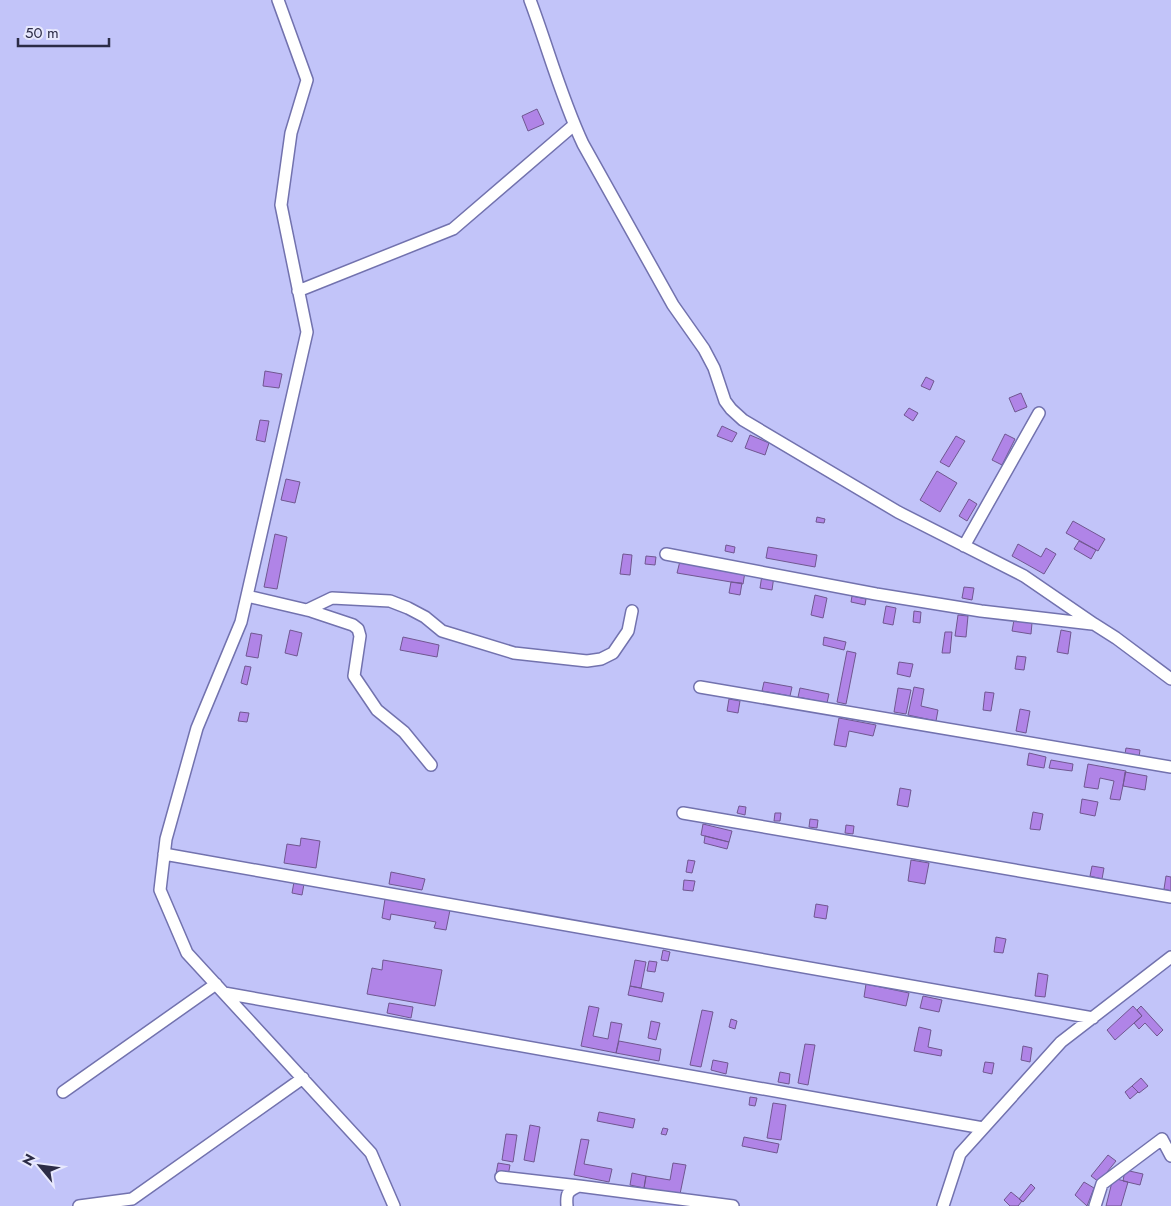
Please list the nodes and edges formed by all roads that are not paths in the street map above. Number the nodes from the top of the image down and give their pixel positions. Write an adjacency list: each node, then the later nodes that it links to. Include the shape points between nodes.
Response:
1 (278, 0): 4 (street, via 307,80 291,133 281,205)
2 (530, 0): 3 (street)
3 (574, 125): 4 (street, via 453,229); 6 (street, via 673,304 704,349 731,409 743,420 898,512)
4 (298, 291): 8 (street, via 307,332)
5 (1039, 413): 6 (street)
6 (964, 546): 11 (street, via 1024,576)
7 (666, 554): 11 (street, via 972,610)
8 (247, 596): 9 (street); 17 (street, via 241,622 197,728)
9 (307, 610): 10 (street, via 332,598 390,601 425,617 442,631 514,653 587,661 613,654 628,631); 14 (street, via 358,629 360,636 354,676 377,710 404,732)
10 (632, 612)
11 (1094, 624): 12 (street)
12 (1171, 679)
13 (700, 687): 15 (street)
14 (431, 765)
15 (1171, 767)
16 (683, 813): 18 (street)
17 (164, 854): 20 (street, via 160,890 187,953); 22 (street)
18 (1171, 897)
19 (1171, 957): 22 (street)
20 (216, 984): 21 (street); 24 (street)
21 (224, 993): 23 (street); 25 (street)
22 (1093, 1018): 25 (street, via 1061,1042)
23 (302, 1078): 30 (street, via 132,1199); 31 (street, via 372,1153)
24 (63, 1092)
25 (983, 1128): 34 (street, via 960,1154)
26 (1166, 1136): 27 (street); 35 (street, via 1102,1184)
27 (1171, 1156)
28 (501, 1177): 29 (street)
29 (578, 1186): 32 (street, via 570,1189 566,1196); 33 (street)
30 (79, 1206)
31 (394, 1206)
32 (567, 1206)
33 (732, 1206)
34 (943, 1206)
35 (1095, 1206)

